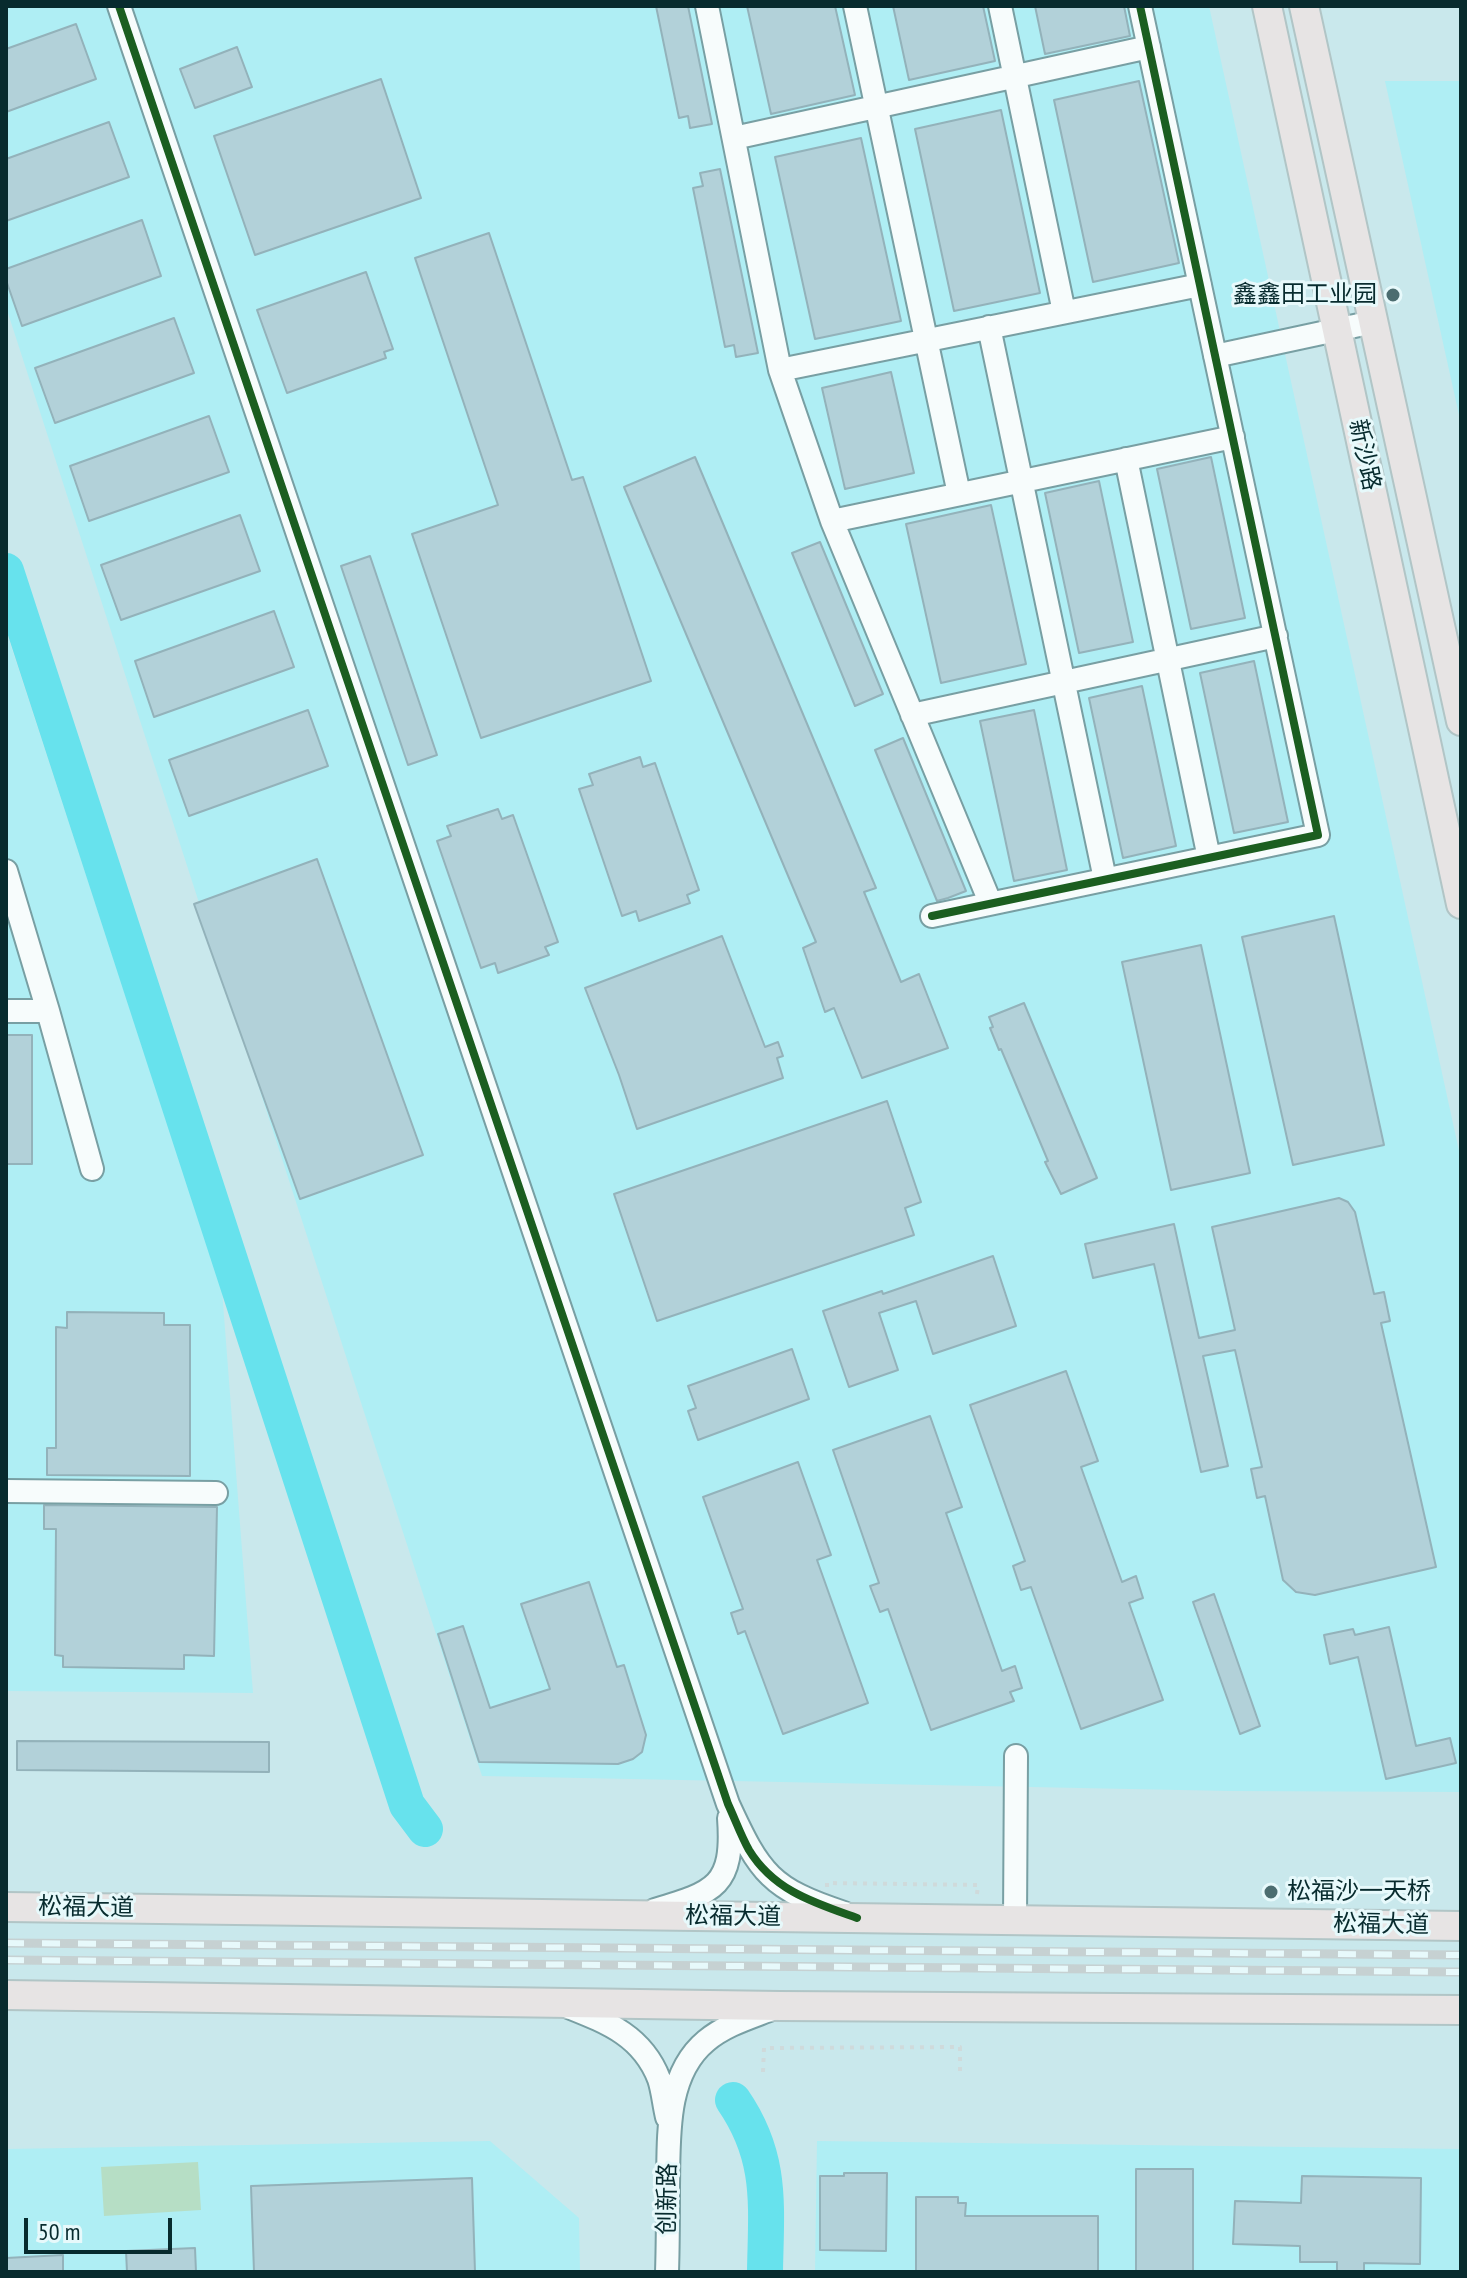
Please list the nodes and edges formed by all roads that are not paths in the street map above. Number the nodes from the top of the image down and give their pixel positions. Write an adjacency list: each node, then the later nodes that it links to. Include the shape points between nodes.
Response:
1 (119, 6): 42 (street)
2 (707, 6): 11 (street)
3 (855, 6): 10 (street)
4 (1000, 6): 9 (street)
5 (1140, 6): 8 (street)
6 (1267, 6): 16 (main road, 新沙路)
7 (1304, 6): 14 (main road, 新沙路)
8 (1149, 47): 9 (street); 12 (street)
9 (1015, 76): 10 (street); 13 (street)
10 (876, 107): 11 (street); 17 (street)
11 (734, 138): 19 (street)
12 (1200, 285): 13 (street); 18 (street)
13 (1064, 312): 15 (street)
14 (1373, 322): 16 (street); 29 (main road, 新沙路)
15 (989, 327): 17 (street); 22 (street)
16 (1337, 330): 18 (street); 34 (main road, 新沙路)
17 (926, 340): 19 (street); 23 (street)
18 (1215, 356): 20 (street)
19 (780, 370): 24 (street)
20 (1233, 437): 21 (street); 25 (street)
21 (1126, 459): 22 (street); 26 (street)
22 (1022, 481): 23 (street); 27 (street)
23 (959, 494): 24 (street)
24 (832, 521): 28 (street)
25 (1276, 636): 26 (street); 30 (street, via 1318,835)
26 (1167, 660): 27 (street); 30 (street)
27 (1064, 682): 28 (street); 32 (street)
28 (912, 715): 33 (street)
29 (1461, 721)
30 (1209, 858): 32 (street)
31 (6, 871): 37 (street)
32 (1105, 879): 33 (street)
33 (990, 902): 35 (street)
34 (1461, 904)
35 (932, 916)
36 (6, 1011): 37 (street)
37 (48, 1011): 38 (street)
38 (92, 1169)
39 (6, 1491): 40 (street)
40 (216, 1493)
41 (1016, 1756): 46 (street)
42 (728, 1804): 44 (street, via 731,1846 718,1882 706,1893); 45 (street, via 766,1873 812,1903)
43 (6, 1907): 44 (main road, 松福大道)
44 (637, 1916): 45 (main road, 松福大道)
45 (857, 1918): 46 (main road, 松福大道)
46 (1015, 1920): 47 (main road, 松福大道)
47 (1461, 1926)
48 (6, 1995): 49 (main road)
49 (555, 2002): 50 (main road); 52 (street, 创新路, via 627,2035 658,2079)
50 (780, 2006): 51 (main road); 52 (street, 创新路, via 723,2028 703,2043 679,2079)
51 (1461, 2010)
52 (669, 2126): 53 (street, 创新路)
53 (667, 2272)

